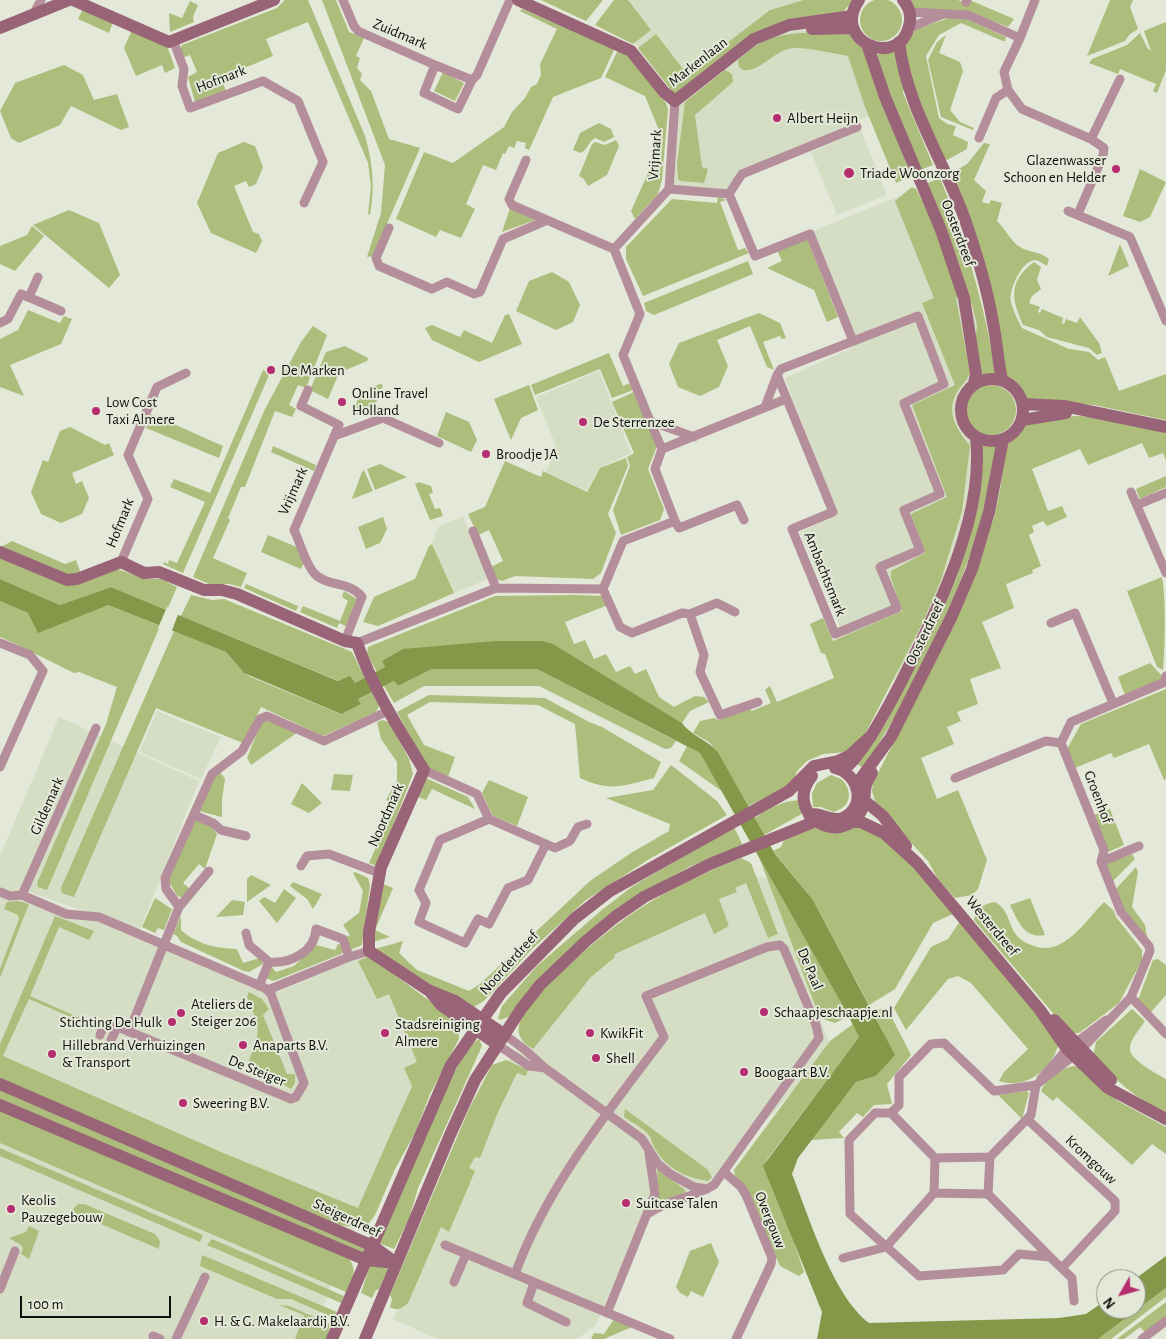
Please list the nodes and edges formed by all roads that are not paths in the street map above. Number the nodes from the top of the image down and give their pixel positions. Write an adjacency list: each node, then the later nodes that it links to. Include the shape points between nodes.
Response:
1 (40, 0): 12 (street)
2 (71, 0): 12 (main road); 17 (main road, via 169,42)
3 (274, 0): 17 (main road)
4 (343, 0): 20 (street, Zuidmark, via 358,32)
5 (510, 0): 22 (street, Zuidmark)
6 (518, 0): 24 (main road, Markenlaan, via 631,51 664,92)
7 (859, 0): 13 (main road)
8 (903, 0): 10 (main road)
9 (1035, 0): 16 (street)
10 (909, 12): 11 (street); 15 (main road)
11 (944, 14): 15 (street); 16 (street, via 968,15)
12 (33, 15): 14 (main road)
13 (853, 22): 19 (main road, via 860,39); 24 (main road, Markenlaan, via 789,25 754,39)
14 (0, 28)
15 (909, 28): 18 (main road)
16 (1020, 38): 23 (street, via 1004,72)
17 (173, 40): 31 (street, Hofmark, via 184,69 182,86 190,108 263,81 298,101 323,162)
18 (899, 42): 19 (main road, via 883,48); 45 (main road, Oosterdreef, via 905,72 941,168 963,215 978,262 993,322)
19 (867, 44): 46 (main road, Oosterdreef, via 884,97 941,230 964,298 976,374)
20 (435, 64): 22 (street, Zuidmark); 22 (street, Zuidmark, via 424,94 458,109)
21 (1120, 79): 27 (street)
22 (472, 80)
23 (1008, 90): 26 (street, via 996,98); 27 (street, via 1022,109)
24 (676, 101): 29 (street, Vrijmark)
25 (857, 126): 30 (street, via 742,174)
26 (979, 138)
27 (1091, 139): 33 (street, via 1104,148 1103,156)
28 (526, 160): 34 (street, via 509,202)
29 (669, 189): 30 (street); 36 (street, Vrijmark)
30 (728, 194): 42 (street, via 755,256 810,234)
31 (304, 203)
32 (1068, 211): 33 (street)
33 (1078, 214): 40 (street, via 1130,237)
34 (545, 221): 35 (street, via 503,239 480,292 474,294 447,282 432,289 379,266 376,258); 36 (street)
35 (389, 228)
36 (614, 249): 53 (street, via 640,314 623,355)
37 (38, 277): 38 (street)
38 (29, 298): 39 (street); 41 (street, via 20,294 8,319)
39 (61, 311)
40 (1166, 321)
41 (0, 322)
42 (853, 341): 44 (street, Ambachtsmark, via 781,369); 48 (street, Ambachtsmark, via 918,316 944,384 904,403 940,494 904,510 920,550 880,567 897,608 835,634 792,529 833,512)
43 (186, 373): 68 (street, Hofmark, via 157,387 128,455 148,499)
44 (777, 375): 48 (street, Ambachtsmark); 50 (street)
45 (1002, 380): 46 (main road, via 993,378); 49 (main road, via 1018,392)
46 (974, 383): 57 (main road, via 963,397 961,415 964,424)
47 (308, 390): 55 (street, via 301,406 339,424)
48 (786, 400): 50 (street)
49 (1022, 404): 51 (main road); 52 (main road)
50 (765, 407): 56 (street)
51 (1083, 409): 52 (main road); 54 (main road)
52 (1022, 420): 58 (main road)
53 (650, 421): 56 (street); 60 (street)
54 (1166, 427)
55 (334, 436): 59 (street, via 383,418); 75 (street, Vrijmark, via 294,530 313,572 354,589 362,597)
56 (694, 437): 60 (street)
57 (976, 437): 58 (main road, via 989,441); 83 (main road, Oosterdreef, via 977,462 971,508 951,575 929,626 871,736)
58 (1003, 439): 88 (main road, Oosterdreef, via 989,512 972,569 936,649)
59 (439, 443)
60 (662, 449): 65 (street, via 655,470)
61 (1131, 492): 63 (street)
62 (1166, 493): 63 (street)
63 (1137, 505): 69 (street)
64 (744, 520): 65 (street, via 737,505 679,528)
65 (675, 521): 71 (street, via 623,541)
66 (473, 530): 70 (street)
67 (0, 552): 68 (main road, Hofmark, via 66,580 77,580)
68 (122, 562): 75 (main road, Hofmark, via 144,573 159,572 204,590 237,594)
69 (1166, 573)
70 (496, 588): 71 (street); 75 (street)
71 (603, 589): 73 (street, via 620,627 632,633 682,613)
72 (735, 612): 73 (street, via 717,603)
73 (690, 614): 78 (street, via 704,655 700,672 720,715)
74 (1051, 623): 79 (street, via 1076,614)
75 (351, 642): 80 (main road)
76 (0, 643): 84 (street, via 30,655 43,671)
77 (1166, 676): 79 (street, via 1165,682)
78 (758, 702)
79 (1113, 703): 82 (street, via 1071,722)
80 (388, 711): 85 (main road); 89 (street, via 324,741 267,716 260,720 242,751 212,774)
81 (96, 728): 103 (street, Gildemark)
82 (1061, 743): 86 (street, via 1046,741); 97 (street, Groenhof, via 1104,850)
83 (837, 766): 87 (main road, via 814,766 805,773); 88 (main road, via 850,776)
84 (0, 767)
85 (424, 770): 91 (street, via 477,794); 101 (main road, Noordmark)
86 (955, 778)
87 (800, 788): 90 (main road); 113 (main road, Noorderdreef, via 610,891 581,913 523,970)
88 (861, 797): 90 (main road, via 849,814 839,819 815,814); 92 (main road); 98 (main road, Westerdreef, via 896,830)
89 (194, 814): 94 (street, via 221,830); 104 (street, via 165,878 166,889)
90 (813, 818): 92 (main road, via 826,826 836,827); 119 (main road, via 774,839 682,876 644,896 615,917 540,985)
91 (489, 819): 95 (street); 95 (street, via 440,840 419,890 426,904 420,922 465,943 478,919 489,924 508,888 528,880)
92 (852, 822): 98 (main road, Westerdreef, via 862,822 884,833)
93 (587, 824): 95 (street, via 578,827 570,841 555,848)
94 (246, 836)
95 (546, 844)
96 (1139, 846): 97 (street)
97 (1101, 862): 112 (street, Groenhof, via 1121,912 1149,946 1150,951)
98 (917, 863): 120 (main road, Westerdreef, via 1040,1010 1056,1022)
99 (301, 866): 101 (street, Noordmark, via 308,856 329,854)
100 (209, 870): 104 (street)
101 (379, 873): 107 (main road, Noordmark, via 369,932)
102 (0, 892): 103 (street, via 10,896)
103 (22, 895): 106 (street, via 66,914 99,917)
104 (179, 906): 106 (street)
105 (246, 933): 109 (street, via 249,945)
106 (163, 943): 110 (street); 115 (street)
107 (370, 951): 108 (street); 113 (main road, via 428,990 455,1001)
108 (349, 957): 109 (street, via 344,939 316,929 309,946 295,958); 111 (street)
109 (269, 962): 110 (street)
110 (259, 986): 111 (street)
111 (268, 990): 115 (street, De Steiger, via 304,1083 296,1097 291,1099)
112 (1131, 998): 116 (street); 120 (street, Groenhof)
113 (478, 1024): 119 (main road); 137 (main road, Noorderdreef, via 451,1065 432,1105)
114 (117, 1027): 115 (street, De Steiger); 117 (street, via 111,1024); 118 (street)
115 (129, 1032)
116 (1166, 1034)
117 (100, 1035)
118 (111, 1040)
119 (501, 1040): 125 (street, via 529,1066 544,1068); 144 (main road, via 475,1080)
120 (1074, 1050): 122 (street); 127 (main road, Westerdreef, via 1122,1093)
121 (0, 1084): 137 (main road, Steigerdreef)
122 (1036, 1085): 124 (street, via 994,1091 944,1043 931,1044 899,1077 899,1105); 126 (street)
123 (0, 1105): 143 (main road, Steigerdreef)
124 (891, 1113): 130 (street); 138 (street, via 875,1113 849,1140 850,1214)
125 (608, 1114): 128 (street, via 642,1139); 131 (street, De Paal, via 664,1037 646,996 767,947 780,945 784,948 819,1038); 146 (street, De Paal, via 586,1141 550,1198)
126 (1027, 1119): 129 (street); 145 (street, Kromgouw, via 1115,1202 1115,1211)
127 (1166, 1119)
128 (649, 1150): 132 (street, via 670,1174 694,1187); 135 (street, via 655,1194)
129 (990, 1157): 130 (street); 134 (street)
130 (935, 1158): 133 (street)
131 (724, 1172): 132 (street, De Paal); 159 (street, Overgouw, via 742,1187 772,1258)
132 (707, 1189): 135 (street, De Paal, via 659,1206)
133 (934, 1193): 134 (street); 138 (street)
134 (988, 1194): 141 (street)
135 (649, 1213): 152 (street)
136 (445, 1245): 140 (street)
137 (373, 1246): 143 (main road, Noorderdreef); 144 (main road, Steigerdreef)
138 (886, 1247): 141 (street, via 919,1276 1003,1270 1018,1254); 142 (street)
139 (15, 1251): 150 (street)
140 (466, 1254): 146 (street); 148 (street)
141 (1050, 1257): 145 (street)
142 (843, 1258)
143 (366, 1260): 144 (main road, Steigerdreef); 155 (main road, Noorderdreef)
144 (396, 1263): 157 (main road)
145 (1062, 1268): 151 (street, via 1072,1278)
146 (515, 1274): 149 (street)
147 (204, 1277): 156 (street)
148 (454, 1282)
149 (534, 1282): 152 (street); 154 (street, via 527,1303)
150 (0, 1288)
151 (1074, 1301)
152 (608, 1313): 158 (street)
153 (1166, 1321): 160 (street)
154 (566, 1322)
155 (333, 1336)
156 (176, 1339)
157 (365, 1339)
158 (670, 1339)
159 (736, 1339)
160 (1142, 1339)

